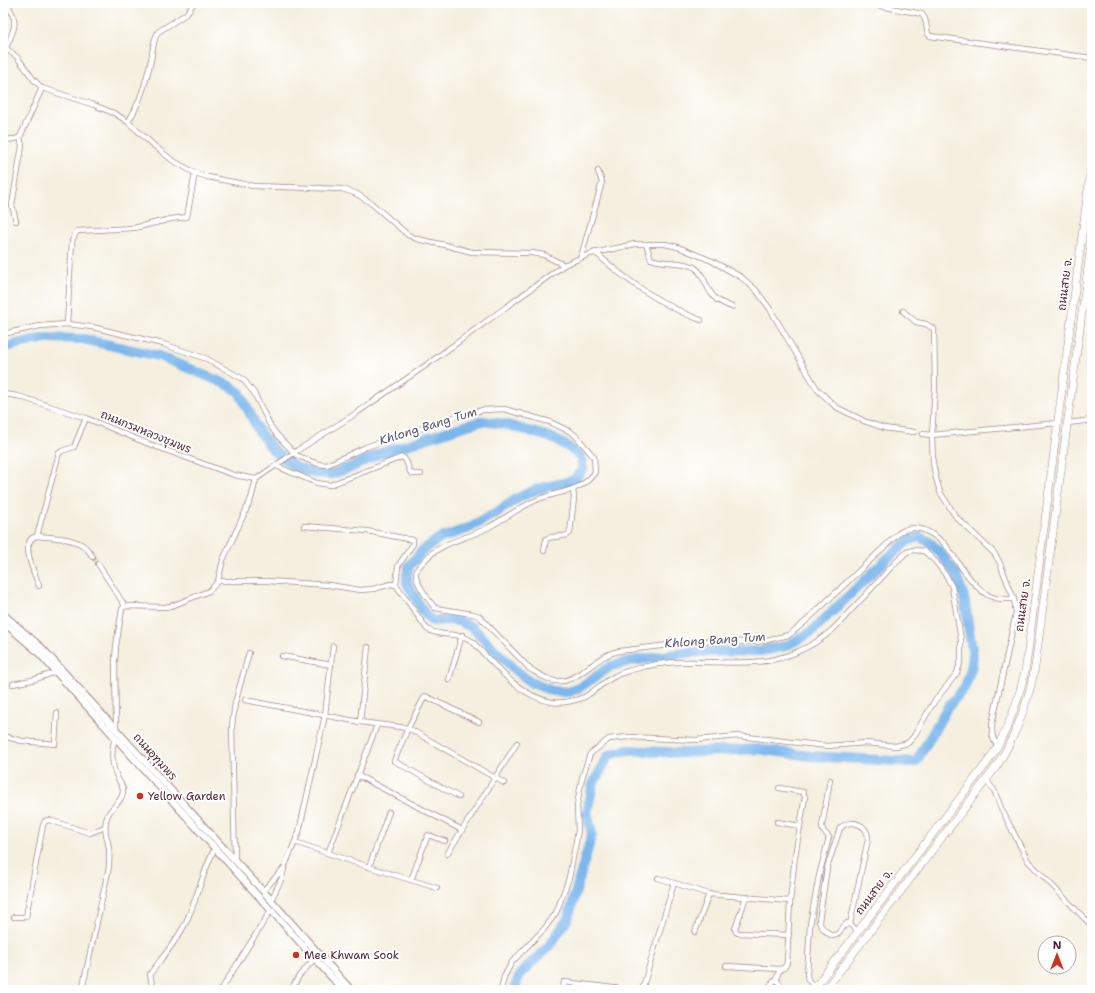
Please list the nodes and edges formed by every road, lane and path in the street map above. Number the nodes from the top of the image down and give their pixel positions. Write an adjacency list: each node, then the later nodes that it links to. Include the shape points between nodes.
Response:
1 (7, 3): 4 (street, via 15,20 15,27)
2 (194, 3): 7 (street, via 186,14 158,32 155,37 139,100)
3 (864, 3): 5 (street, via 922,14 930,36)
4 (4, 47): 6 (street)
5 (1092, 58)
6 (42, 88): 7 (street, via 106,109); 8 (street)
7 (128, 122): 12 (street, via 172,160)
8 (20, 137): 9 (street); 13 (street, via 22,146 12,205)
9 (3, 140)
10 (1092, 159): 28 (main road, ถนนสาย จ.)
11 (598, 171): 17 (street, via 602,182)
12 (195, 173): 18 (street, via 208,178 253,186 342,189 372,203 408,235 417,239 472,252 532,253 549,257); 22 (street, via 187,217 134,228 77,231 72,242)
13 (16, 221)
14 (1092, 237): 27 (main road, ถนนสาย จ.)
15 (646, 244): 16 (street); 19 (street, via 652,259 656,261 692,266 700,273 715,298); 29 (street, via 678,247 741,277 756,290 770,309 817,388 836,407 884,428)
16 (595, 252): 17 (street); 21 (street, via 633,283 683,314)
17 (581, 257): 18 (street)
18 (564, 265): 32 (street, via 425,366)
19 (732, 307)
20 (903, 311): 31 (street, via 916,322 934,329 935,387)
21 (701, 320)
22 (67, 324): 23 (street, via 40,326); 32 (street, via 92,327 163,344 207,358 243,379 254,393 271,427)
23 (3, 334)
24 (3, 394): 25 (street, ถนนกรมหลวงชุมพร, via 18,396)
25 (86, 418): 35 (street, ถนนกรมหลวงชุมพร, via 234,475); 38 (street, via 74,447 59,453)
26 (1092, 420): 27 (street)
27 (1068, 422): 28 (main road); 73 (main road, ถนนสาย จ., via 1032,683 1024,711 1012,738)
28 (1058, 424): 31 (street); 69 (main road, ถนนสาย จ., via 1026,666 1013,713)
29 (914, 432)
30 (923, 434): 31 (street)
31 (932, 435): 45 (street, via 933,463 940,492 956,517 999,561)
32 (294, 453): 33 (street); 36 (street, via 312,462 328,465 366,447 458,416 483,410 504,409 550,422 571,432 589,450 594,457 595,472 586,483)
33 (277, 465): 34 (street, via 317,483 330,485 402,457 407,462 409,472); 35 (street)
34 (421, 474)
35 (256, 479): 42 (street, via 251,499 223,560)
36 (573, 489): 39 (street, via 570,533 546,539); 45 (street, via 534,502 487,528 441,546 428,556 416,573 434,608 479,616 530,668 556,681 562,682 576,676 606,655 619,651 702,641 757,642 789,635 899,533 908,528 926,530 941,541 972,582 988,596 1002,600)
37 (304, 526): 43 (street, via 367,531 412,540 413,544 398,566)
38 (37, 536): 40 (street, via 78,543); 44 (street, via 30,540 28,553)
39 (544, 551)
40 (93, 557)
41 (98, 564): 46 (street)
42 (218, 581): 43 (street, via 267,581 360,590); 46 (street, via 209,592 174,605)
43 (396, 585): 49 (street, via 427,629 440,634)
44 (39, 586)
45 (1014, 599): 69 (street, via 1016,613 992,724 992,735)
46 (125, 606): 65 (street, via 121,613 116,646)
47 (3, 614): 65 (street, ถนนอุทุมพร, via 42,648)
48 (3, 622): 55 (street, ถนนอุทุมพร, via 37,651)
49 (462, 635): 56 (street); 118 (street, via 472,641 508,678 528,693 554,703 571,701 588,696 608,679 626,671 666,664 766,661 791,654 811,645 831,631 897,561 907,552 914,550 924,551 935,560 947,577 952,587 961,640 961,660 957,673 934,702 914,736 903,745 866,743 827,746 738,736 696,740 628,737 609,739 590,754 582,778 577,805 578,831 569,878 556,913 512,962)
50 (333, 646): 54 (street)
51 (368, 647): 61 (street)
52 (249, 653): 87 (street, via 235,703 232,726)
53 (282, 656): 54 (street)
54 (331, 665): 60 (street)
55 (56, 672): 57 (street); 67 (street, ถนนอุทุมพร)
56 (449, 680)
57 (13, 684)
58 (245, 700): 60 (street)
59 (57, 713): 66 (street, via 55,744 22,741)
60 (324, 715): 61 (street); 83 (street)
61 (360, 722): 63 (street)
62 (479, 722): 64 (street, via 425,696)
63 (377, 725): 64 (street); 70 (street)
64 (408, 728): 71 (street); 76 (street, via 394,761)
65 (116, 729): 67 (street); 87 (street, ถนนอุทุมพร)
66 (3, 736)
67 (115, 738): 80 (street, via 112,761 123,793 109,813); 84 (street, ถนนอุทุมพร)
68 (517, 743): 71 (street)
69 (998, 746): 103 (main road, ถนนสาย จ.)
70 (357, 775): 81 (street); 85 (street)
71 (495, 778): 74 (street); 81 (street)
72 (830, 780): 111 (street, via 822,826 829,837 810,925 807,975)
73 (986, 780): 102 (street, via 994,790 1028,861); 124 (main road, ถนนสาย จ.)
74 (504, 783)
75 (780, 788): 79 (street, via 804,794)
76 (459, 797)
77 (389, 812): 88 (street)
78 (777, 822): 79 (street)
79 (800, 826): 98 (street)
80 (105, 827): 100 (street, via 90,833 46,821 43,825 26,917); 112 (street, via 109,867)
81 (462, 830): 86 (street)
82 (445, 841): 91 (street, via 428,835)
83 (295, 842): 85 (street); 89 (street)
84 (215, 848): 99 (street, ถนนอุทุมพร); 113 (street, via 184,926 150,974)
85 (328, 853): 88 (street)
86 (447, 854)
87 (235, 861): 94 (street, ถนนอุทุมพร)
88 (369, 867): 91 (street)
89 (284, 868): 94 (street); 97 (street)
90 (658, 878): 92 (street)
91 (411, 880): 93 (street)
92 (674, 883): 95 (street); 121 (street)
93 (437, 888)
94 (263, 891): 97 (street, ถนนอุทุมพร)
95 (709, 894): 96 (street); 104 (street)
96 (746, 897): 98 (street); 105 (street, via 736,932)
97 (271, 900): 117 (street, ถนนอุทุมพร)
98 (790, 901): 105 (street)
99 (272, 910): 106 (street, ถนนอุทุมพร); 114 (street)
100 (14, 916)
101 (850, 924): 101 (street, via 847,923 836,936 833,936 819,921 827,868 840,828 855,823 866,829 868,839); 103 (street)
102 (1092, 926)
103 (859, 931): 111 (main road, ถนนสาย จ.)
104 (695, 932)
105 (789, 936): 108 (street, via 787,963)
106 (315, 958): 115 (street); 116 (street, ถนนอุทุมพร)
107 (726, 966): 108 (street)
108 (780, 969): 109 (street)
109 (776, 980): 122 (street); 123 (street)
110 (599, 988): 119 (street, via 564,982); 120 (street)
111 (814, 989)
112 (82, 990)
113 (153, 990)
114 (221, 990)
115 (291, 990)
116 (343, 990)
117 (351, 990)
118 (501, 990)
119 (563, 990)
120 (630, 990)
121 (642, 990)
122 (766, 990)
123 (789, 990)
124 (825, 990)

